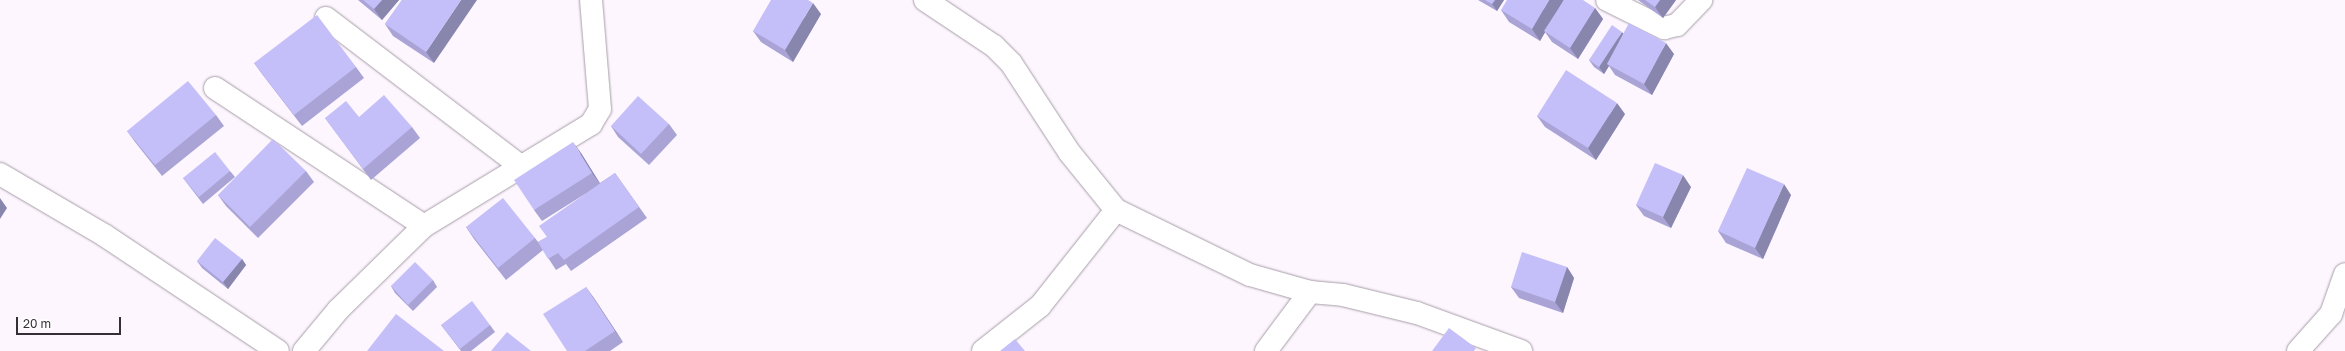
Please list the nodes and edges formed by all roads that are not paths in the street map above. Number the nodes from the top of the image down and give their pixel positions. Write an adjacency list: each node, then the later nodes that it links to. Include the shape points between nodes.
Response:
1 (591, 0): 7 (street, via 600,109 591,124)
2 (925, 0): 9 (street, via 994,46 1011,63 1069,152)
3 (1607, 0): 4 (street, via 1664,28 1677,25)
4 (1701, 0)
5 (326, 18): 7 (street)
6 (215, 88): 10 (street)
7 (520, 166): 10 (street)
8 (0, 174): 13 (street, via 104,235)
9 (1116, 210): 12 (street, via 1250,275); 15 (street, via 1040,306)
10 (424, 226): 14 (street, via 338,310)
11 (2345, 274): 18 (street, via 2331,314)
12 (1310, 292): 16 (street); 17 (street, via 1342,295 1417,313)
13 (278, 351)
14 (304, 351)
15 (983, 351)
16 (1266, 351)
17 (1521, 351)
18 (2298, 351)

